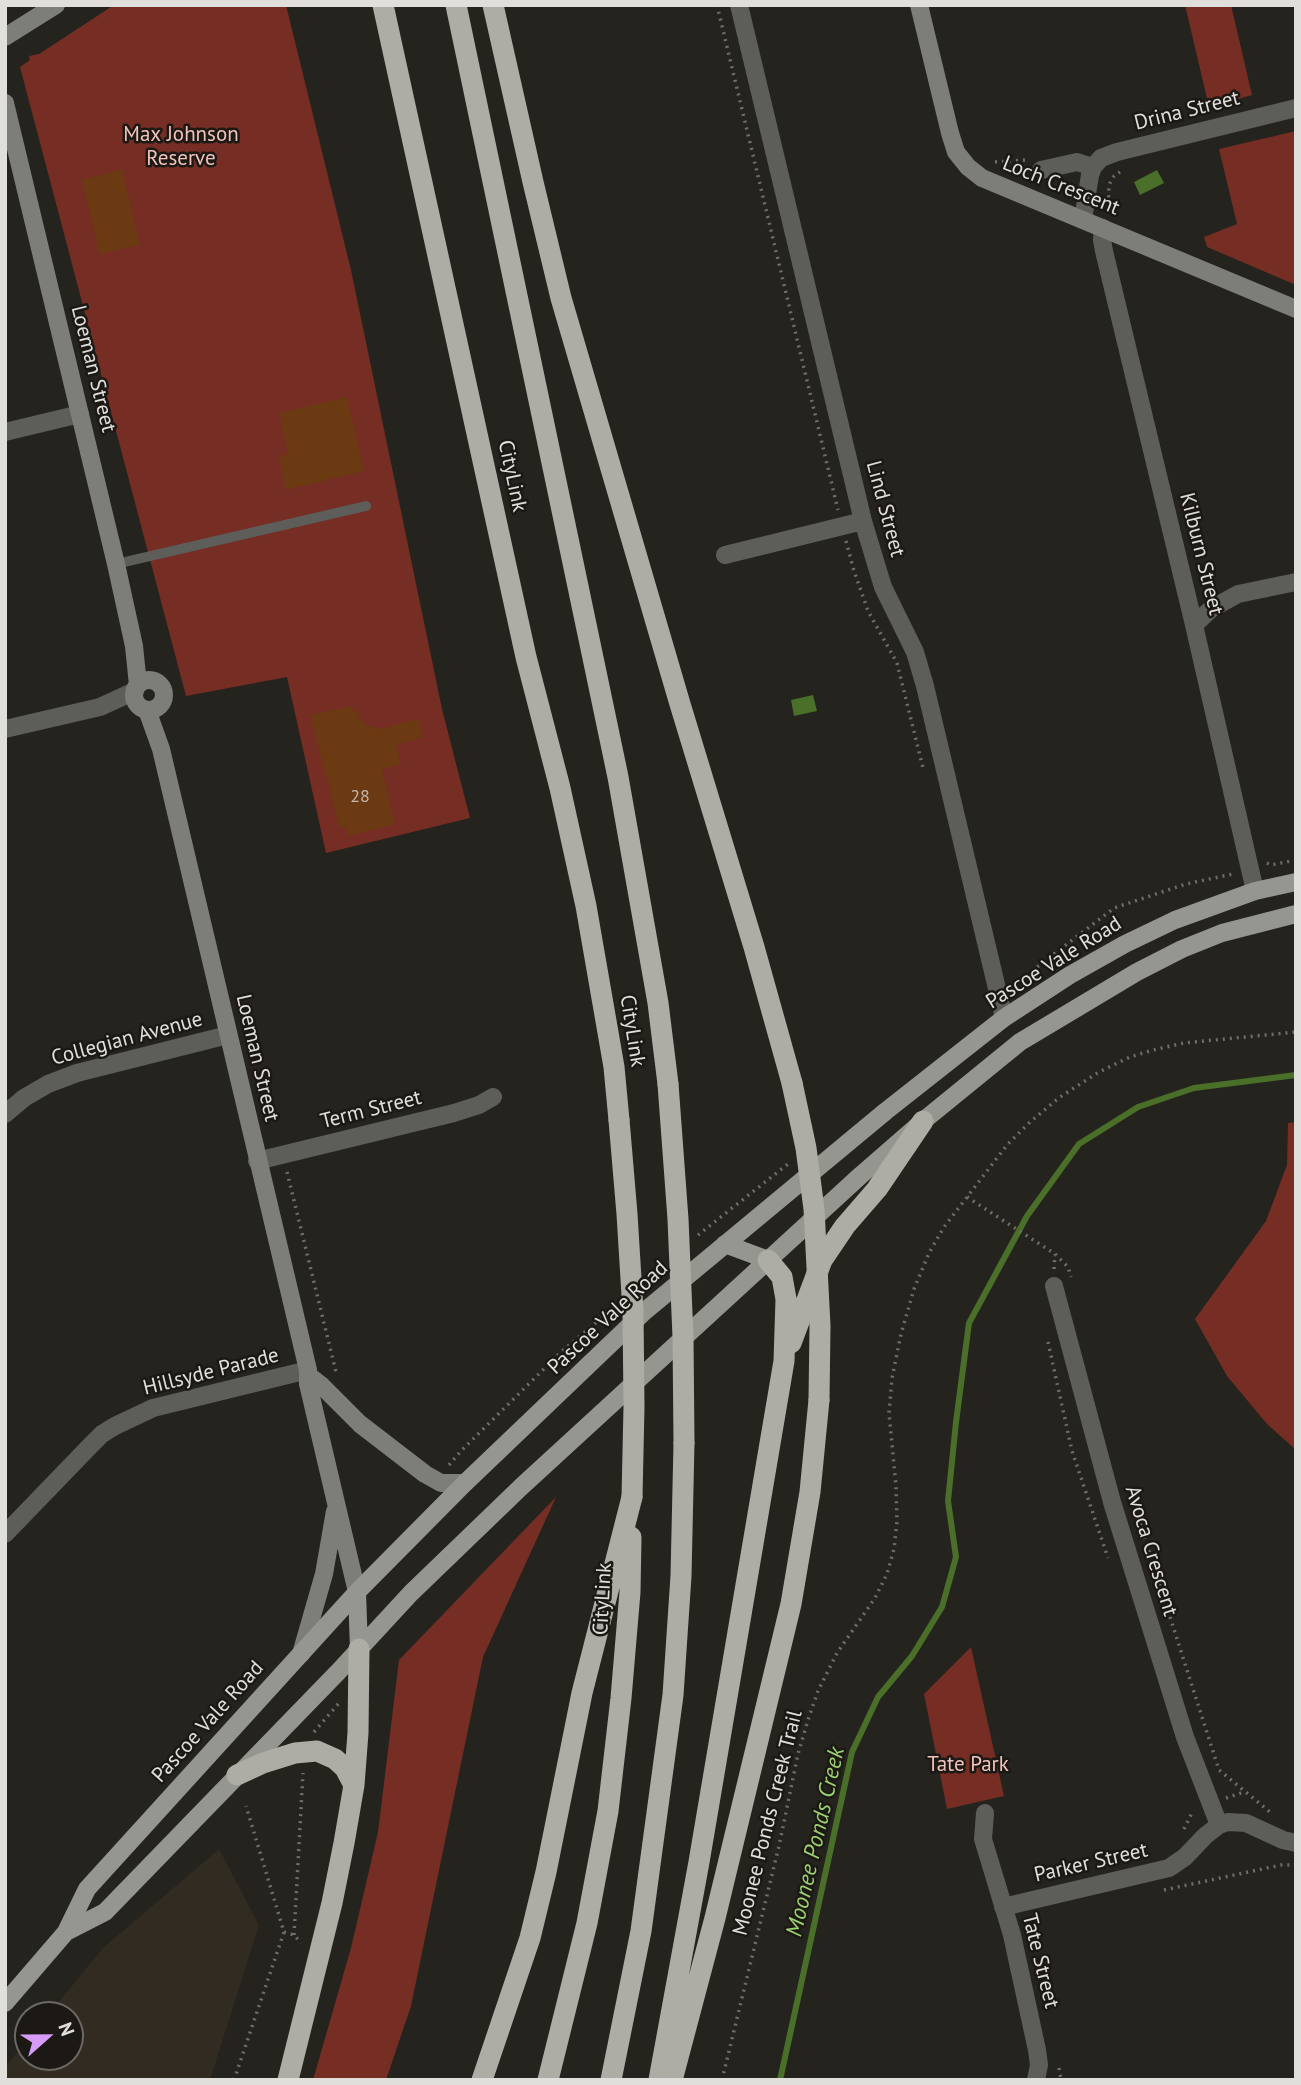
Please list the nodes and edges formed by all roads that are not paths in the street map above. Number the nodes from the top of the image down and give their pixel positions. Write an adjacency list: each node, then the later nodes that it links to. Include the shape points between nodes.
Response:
1 (56, 5): 7 (street)
2 (383, 5): 40 (highway, CityLink, bridge, via 526,657 586,906 614,1067 633,1311)
3 (456, 5): 57 (highway, CityLink, bridge, via 618,777 654,975 668,1084 683,1337 681,1576 673,1695 641,1931)
4 (493, 5): 59 (highway, bridge, via 561,298 792,1083 814,1209 819,1400 806,1525 791,1604)
5 (738, 5): 18 (street, Lind Street)
6 (919, 5): 12 (street, Loch Crescent, via 956,152 982,178)
7 (5, 37)
8 (5, 103): 15 (street, Loeman Street)
9 (1296, 108): 10 (street, Drina Street, via 1116,152)
10 (1093, 167): 11 (street, via 1077,162); 12 (street)
11 (1041, 170)
12 (1083, 220): 13 (street, Loch Crescent)
13 (1103, 228): 14 (street, Loch Crescent); 22 (street, Kilburn Street, via 1104,251)
14 (1296, 309)
15 (80, 414): 16 (street); 20 (street, Loeman Street)
16 (5, 432)
17 (366, 506): 20 (lane)
18 (863, 521): 19 (street); 28 (street, Lind Street, via 883,587 915,652 925,686)
19 (725, 555)
20 (116, 564): 23 (street, Loeman Street)
21 (1296, 582): 22 (street, via 1238,594)
22 (1195, 625): 26 (street, Kilburn Street)
23 (145, 696): 24 (street); 29 (street, Loeman Street)
24 (5, 729)
25 (1296, 882): 26 (main road, Pascoe Vale Road)
26 (1255, 891): 28 (main road, Pascoe Vale Road, via 1125,944)
27 (1296, 914): 32 (main road, Pascoe Vale Road, via 1222,933 1136,972 1020,1042)
28 (1004, 1018): 34 (main road, Pascoe Vale Road)
29 (228, 1035): 31 (street, Collegian Avenue, via 77,1073 48,1084); 33 (street, Loeman Street)
30 (493, 1097): 33 (street, Term Street, via 454,1113)
31 (5, 1114)
32 (923, 1121): 35 (main road, Pascoe Vale Road); 37 (highway, via 822,1260)
33 (257, 1161): 38 (street, Loeman Street)
34 (725, 1244): 35 (main road); 39 (main road, Pascoe Vale Road, via 645,1311)
35 (768, 1260): 37 (highway, via 782,1277 786,1298); 44 (main road, Pascoe Vale Road, via 521,1487)
36 (1054, 1286): 49 (street, Avoca Crescent, via 1112,1502 1185,1737)
37 (784, 1361): 58 (highway)
38 (309, 1373): 39 (street, via 360,1423 425,1475 441,1483); 41 (street, Loeman Street); 42 (street, Hillsyde Parade, via 153,1408 115,1426)
39 (465, 1483): 43 (main road, Pascoe Vale Road)
40 (632, 1497): 55 (highway, via 582,1693 530,1938); 56 (highway, CityLink, via 621,1698 608,1811 587,1923)
41 (336, 1505): 43 (street, Loeman Street); 45 (street, via 324,1574)
42 (5, 1534)
43 (357, 1592): 44 (main road); 45 (main road, Pascoe Vale Road)
44 (359, 1649): 46 (main road, Pascoe Vale Road); 47 (highway)
45 (301, 1654): 52 (main road, Pascoe Vale Road, via 87,1889)
46 (237, 1775): 47 (highway, via 295,1753 317,1751 335,1759); 52 (main road, Pascoe Vale Road, via 105,1912)
47 (354, 1784): 54 (highway, via 332,1903)
48 (985, 1813): 51 (street, Tate Street, via 983,1839)
49 (1219, 1825): 50 (street, via 1246,1823); 51 (street, Parker Street, via 1169,1868)
50 (1296, 1843)
51 (1003, 1907): 60 (street, Tate Street, via 1037,2050)
52 (66, 1932): 53 (main road, Pascoe Vale Road)
53 (5, 2003)
54 (288, 2080)
55 (482, 2080)
56 (548, 2080)
57 (611, 2080)
58 (659, 2080)
59 (672, 2080)
60 (1036, 2080)

